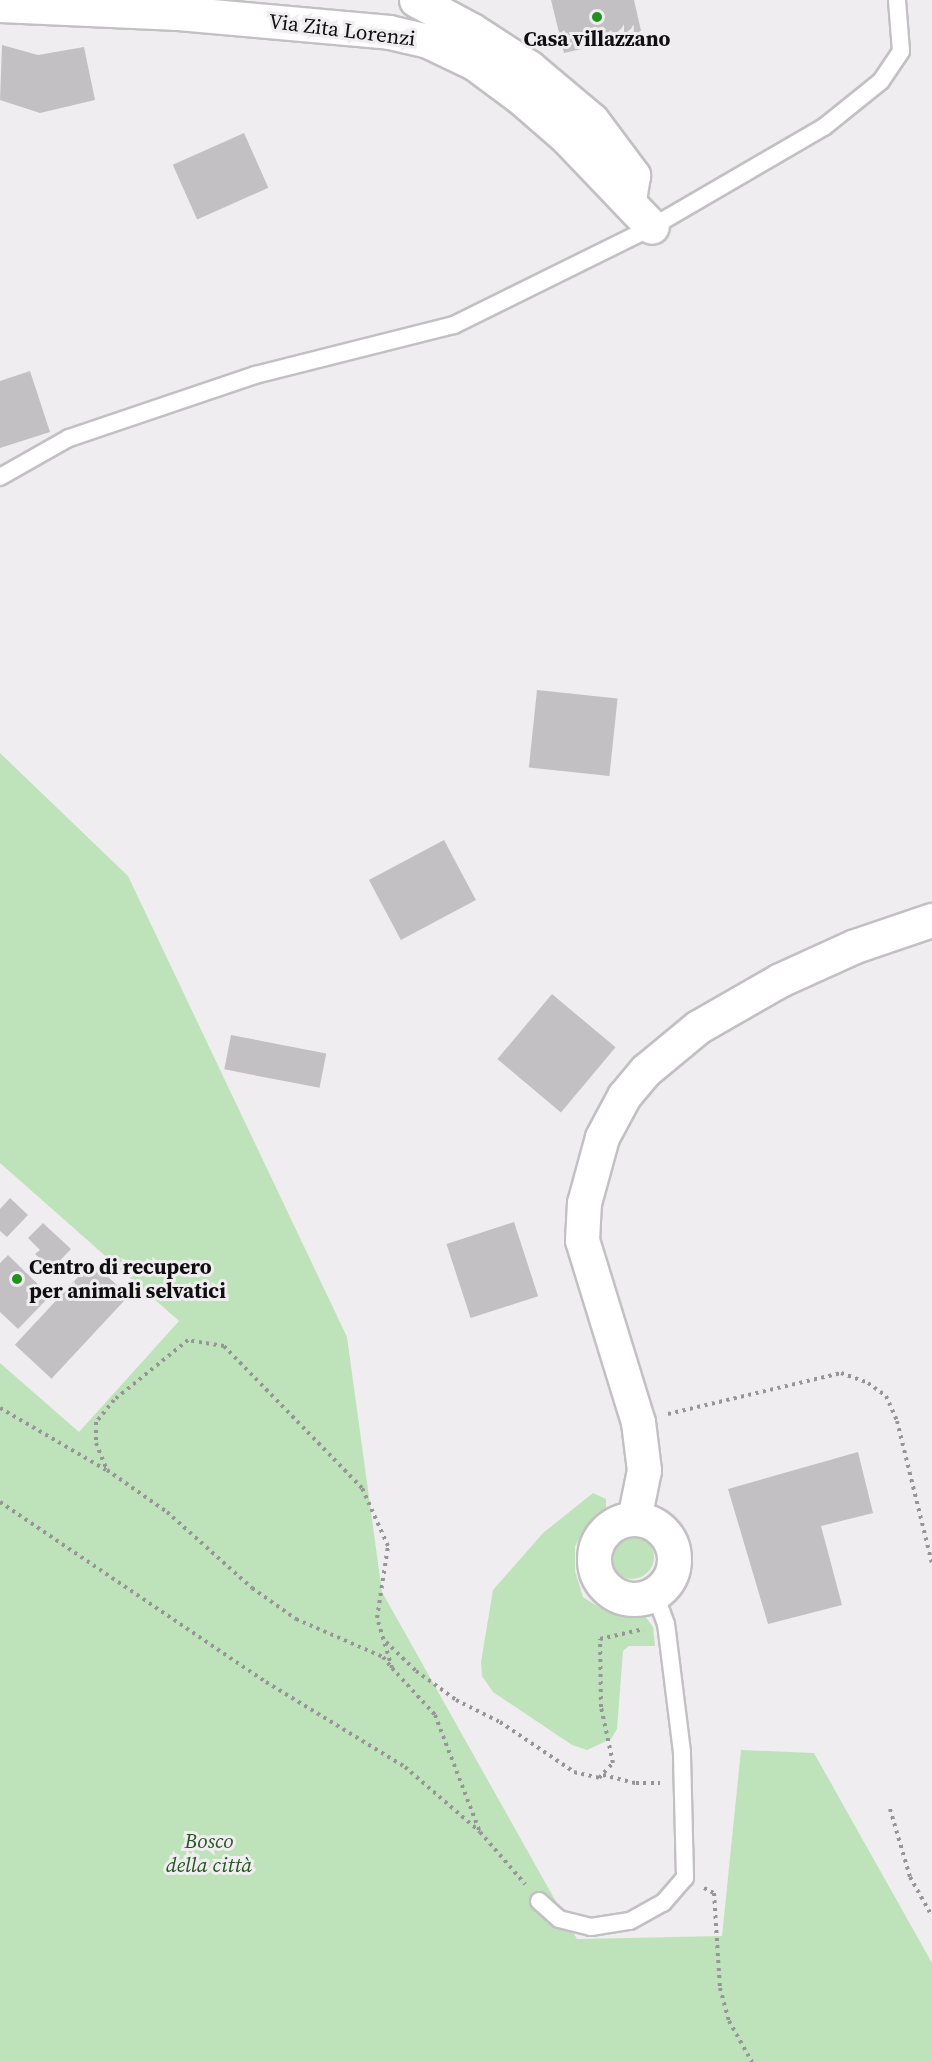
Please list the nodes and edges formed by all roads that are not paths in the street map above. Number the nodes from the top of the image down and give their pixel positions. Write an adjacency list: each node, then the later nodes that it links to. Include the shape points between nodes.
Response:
1 (416, 0): 4 (street, via 529,67 592,120 633,175)
2 (897, 0): 5 (lane, via 901,51 881,81 824,127)
3 (0, 5): 4 (street, Via Zita Lorenzi, via 178,13 390,32 428,41 474,63 520,97)
4 (629, 201): 5 (street, Via Zita Lorenzi)
5 (652, 227): 6 (lane, via 454,325 233,383 69,438)
6 (0, 477)
7 (932, 920): 8 (street, via 855,946 780,980 698,1027 646,1070 624,1096 602,1137 591,1167 582,1240 638,1422 644,1470)
8 (634, 1519): 9 (street, via 654,1524 672,1545 673,1573); 9 (street, via 614,1525 603,1534 595,1553 596,1574 614,1595)
9 (660, 1609): 10 (lane, via 682,1771 685,1878 663,1903 630,1921 591,1927 559,1919)
10 (539, 1901)

